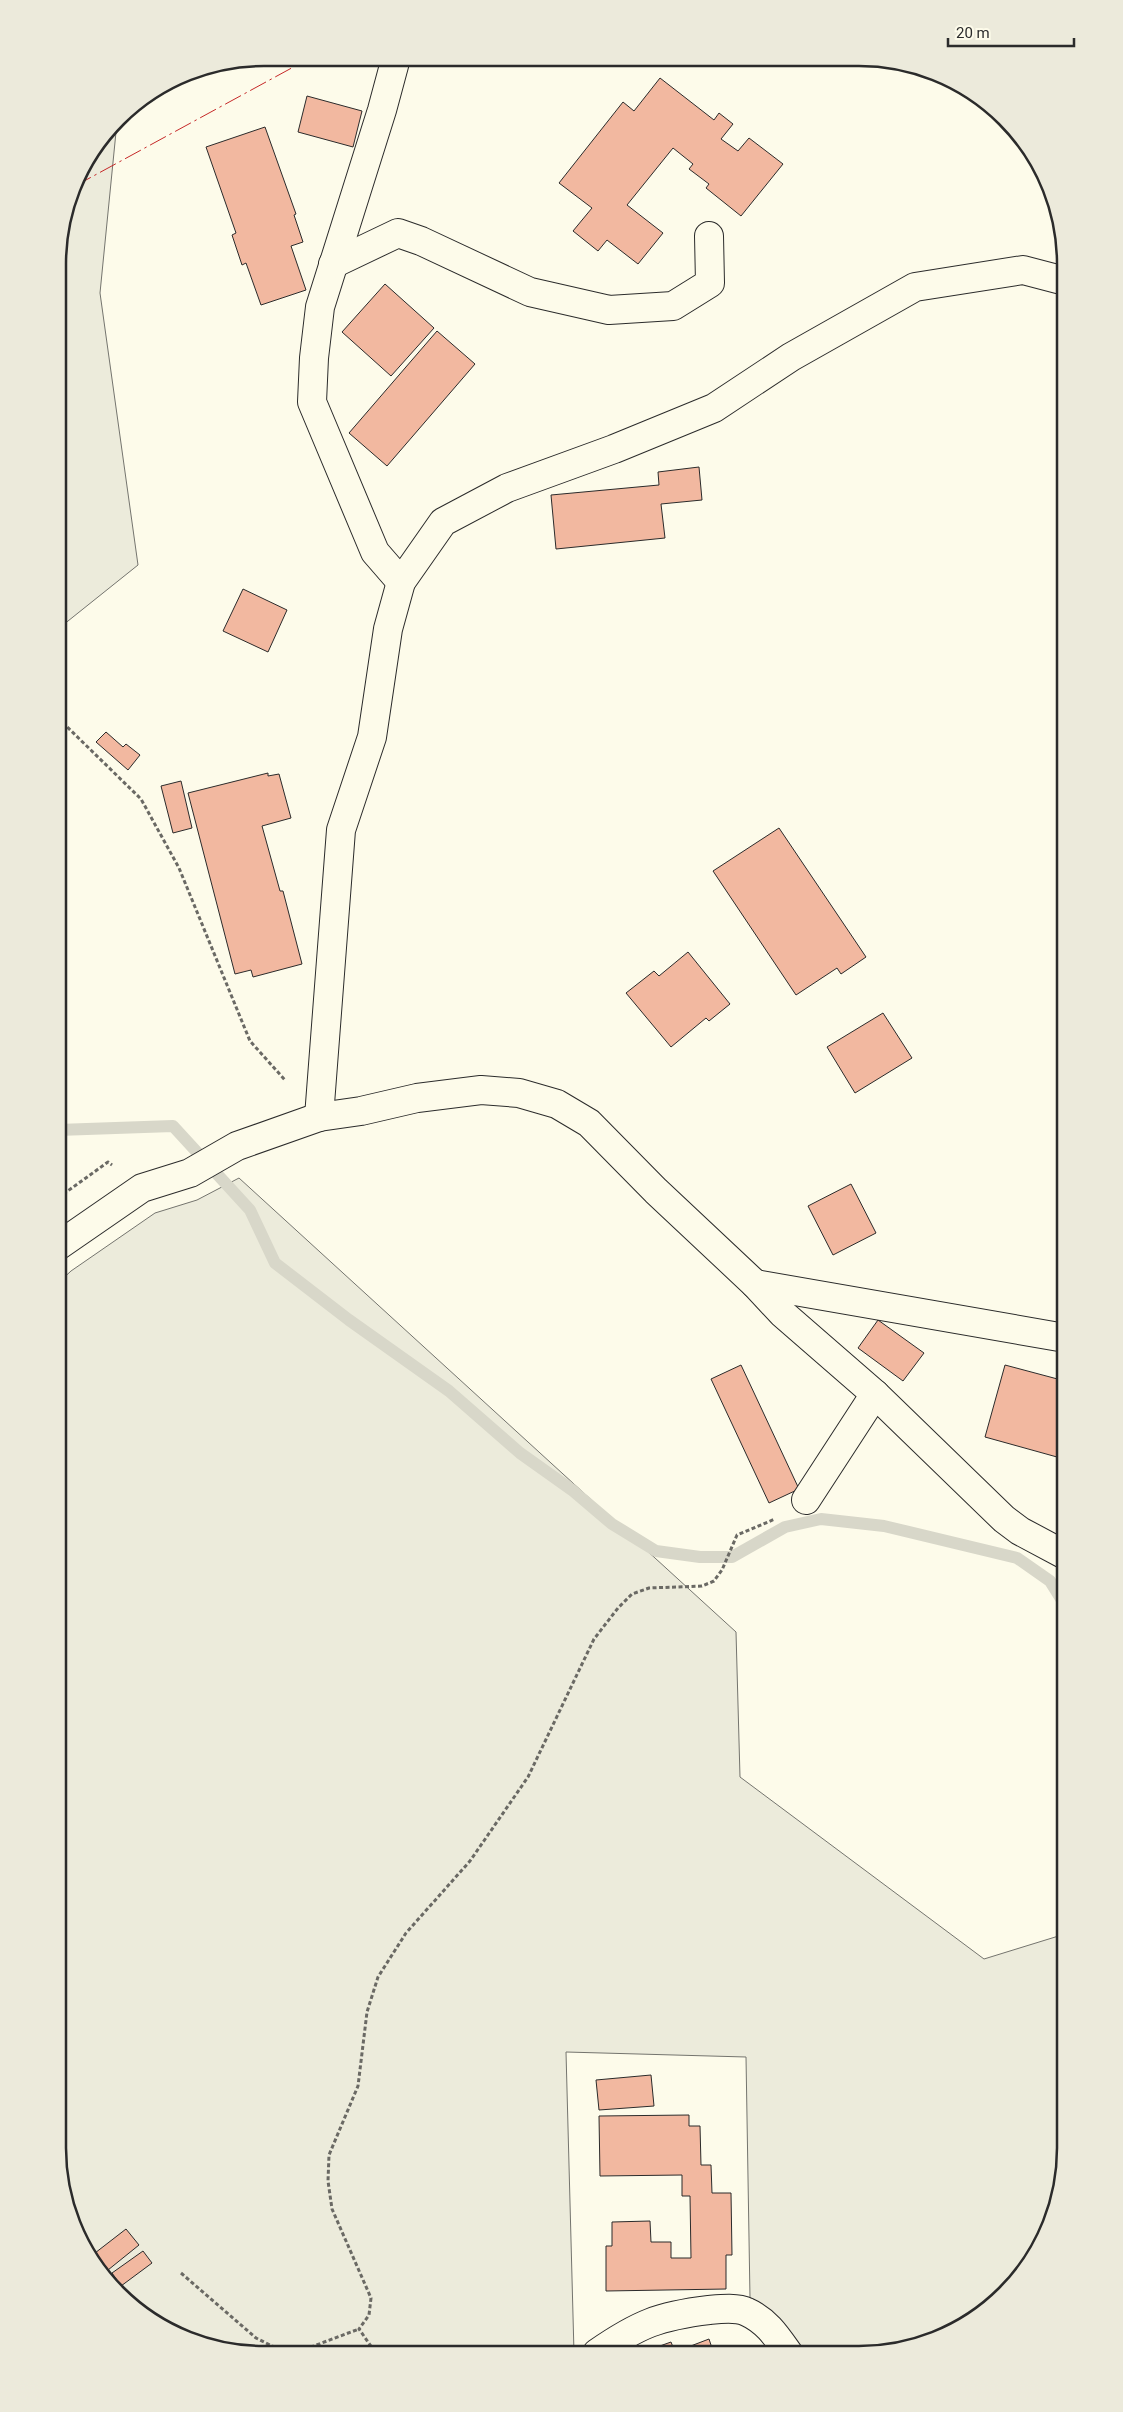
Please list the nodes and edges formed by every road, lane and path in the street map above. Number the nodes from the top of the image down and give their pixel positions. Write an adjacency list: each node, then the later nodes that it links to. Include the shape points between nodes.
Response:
1 (394, 66): 3 (street)
2 (708, 236): 3 (street, via 710,283 673,306 609,310 530,292 398,233)
3 (333, 264): 5 (street, via 320,307 312,402 375,552)
4 (1057, 279): 5 (street, via 1023,270 914,287 791,357 714,408 507,488 443,522)
5 (401, 582): 7 (street, via 388,629 372,736 341,830)
6 (66, 726): 7 (path, via 141,799 179,868 250,1041)
7 (319, 1117): 8 (street, via 237,1146 190,1172 142,1188); 9 (street, via 417,1098 480,1090 519,1093 558,1104 589,1124)
8 (66, 1240)
9 (755, 1284): 10 (street); 11 (street, via 783,1314)
10 (1057, 1337)
11 (875, 1394): 12 (street); 13 (street, via 1004,1519)
12 (806, 1500): 15 (path, via 792,1512 737,1535 714,1581 702,1586 649,1588 632,1594 618,1608 594,1639 528,1777 470,1861 406,1933 378,1977 366,2012 358,2086 330,2155 328,2181 332,2209 370,2298 369,2315)
13 (1057, 1551)
14 (181, 2273): 16 (path, via 256,2338)
15 (359, 2329): 17 (path); 18 (path)
16 (272, 2346)
17 (314, 2346)
18 (371, 2346)
19 (607, 2346): 20 (street, via 656,2319 718,2309 746,2311 771,2328)
20 (784, 2346)

